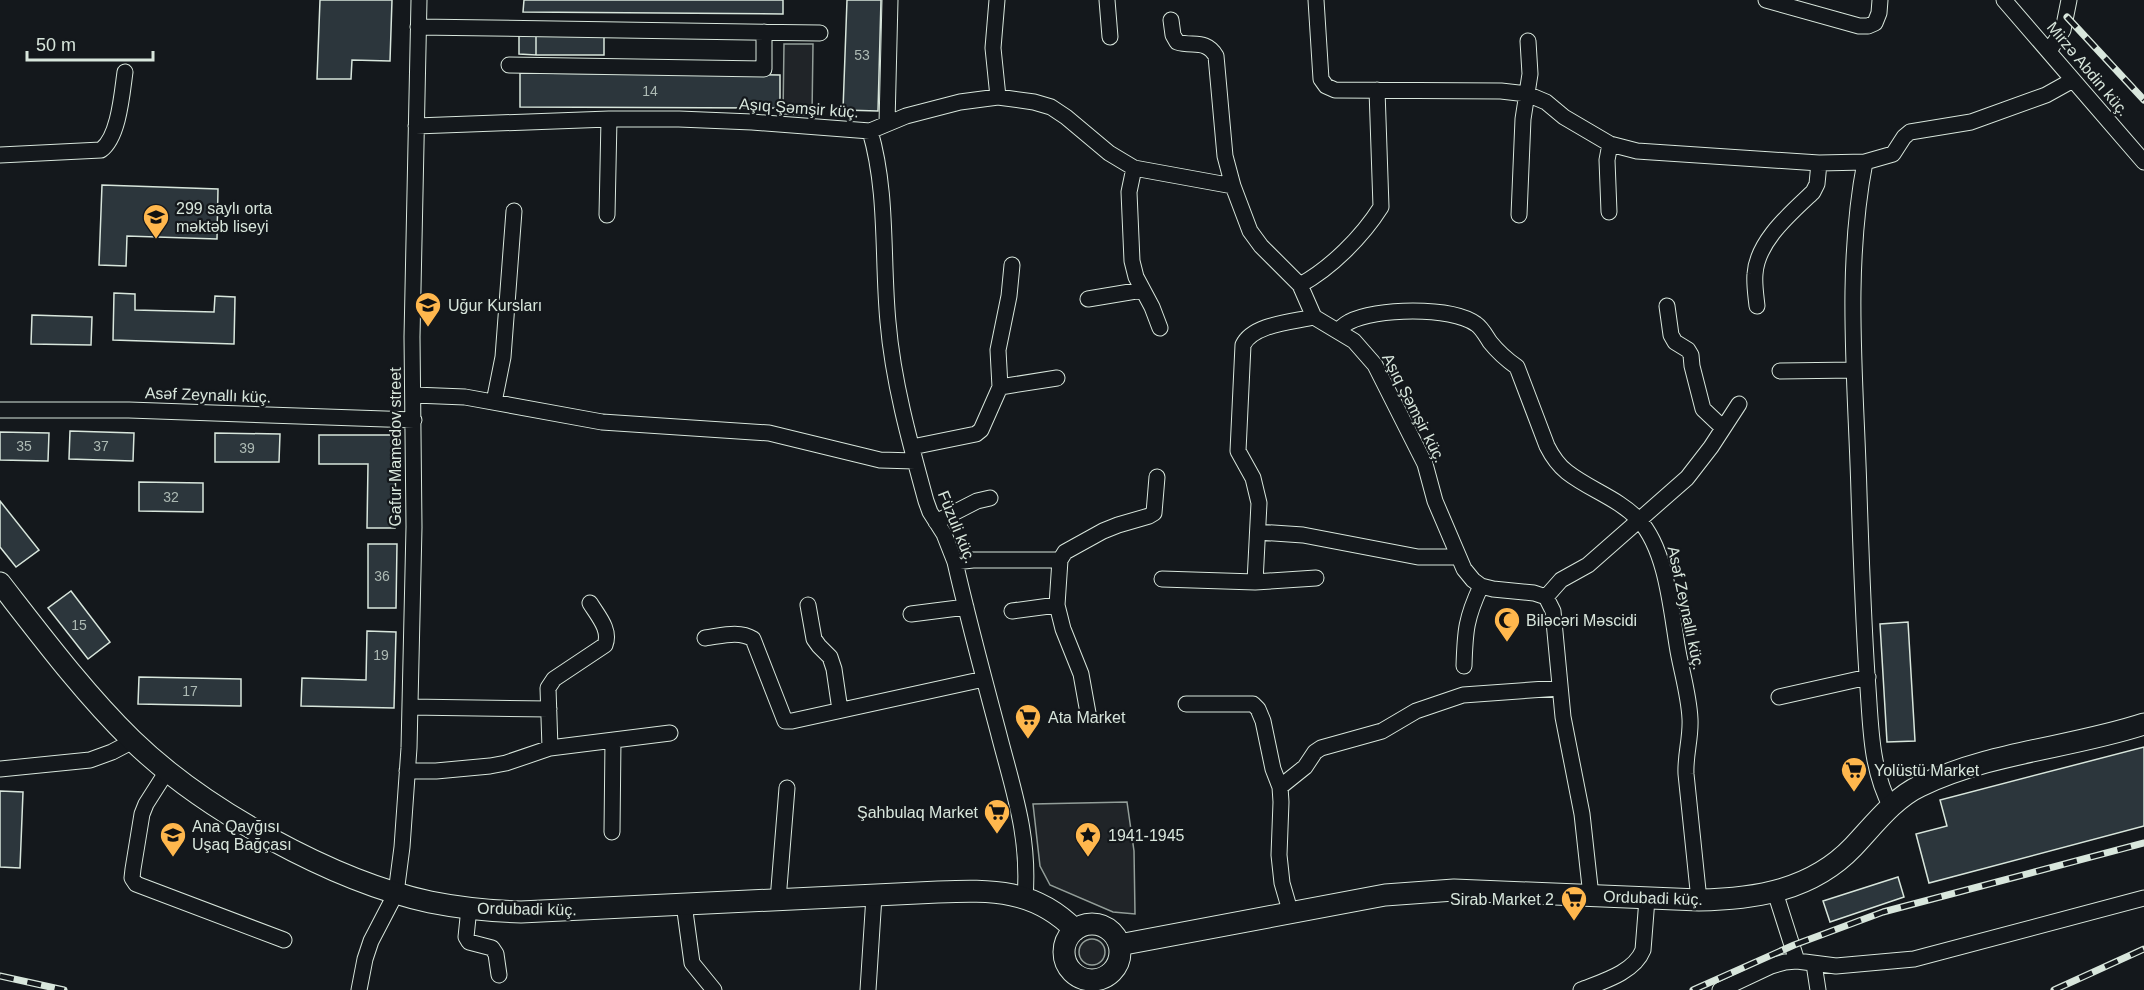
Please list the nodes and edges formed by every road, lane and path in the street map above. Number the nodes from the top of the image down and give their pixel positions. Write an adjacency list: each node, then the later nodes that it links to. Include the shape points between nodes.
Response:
1 (419, 0): 11 (street, Gafur Mamedov street)
2 (890, 0): 24 (street)
3 (997, 0): 22 (street, via 993,48)
4 (1107, 0): 14 (street)
5 (1316, 0): 20 (street, via 1321,79 1335,90)
6 (1766, 0): 7 (street, via 1868,26 1875,23)
7 (1880, 0)
8 (2004, 0): 16 (street, Mirzə Abdin küç.)
9 (2069, 0): 16 (street, via 2063,30)
10 (1171, 21): 33 (street, via 1176,42 1204,45 1216,56 1225,156)
11 (418, 27): 12 (street); 25 (street, Gafur Mamedov street)
12 (764, 32): 13 (street); 17 (street, via 764,69)
13 (820, 33)
14 (1110, 38)
15 (1528, 41): 21 (street)
16 (2049, 51): 19 (street, Mirzə Abdin küç.)
17 (509, 65)
18 (126, 72): 28 (street, via 108,146 101,150)
19 (2073, 80): 29 (street, via 2046,95 1981,118 1910,132 1893,154); 30 (street, Mirzə Abdin küç.)
20 (1377, 90): 21 (street); 39 (street, via 1381,207 1334,263)
21 (1527, 93): 27 (street); 37 (street)
22 (998, 97): 24 (street, Aşıq Şəmşir küç., via 960,102); 32 (street, Aşıq Şəmşir küç., via 1051,107)
23 (609, 119): 25 (street, Aşıq Şəmşir küç.); 26 (street, Aşıq Şəmşir küç., via 710,120); 36 (street)
24 (887, 123): 26 (street, Aşıq Şəmşir küç.)
25 (416, 126): 51 (street, Gafur Mamedov street)
26 (870, 130): 57 (street, Füzuli küç., via 878,163 891,348)
27 (1610, 144): 31 (street, via 1637,151); 35 (street)
28 (0, 154)
29 (1865, 162): 31 (street); 47 (street, via 1854,254)
30 (2144, 162)
31 (1819, 163): 43 (street, via 1813,192 1773,232 1756,265)
32 (1134, 168): 33 (street, Aşıq Şəmşir küç.); 40 (street, via 1129,192 1130,249)
33 (1233, 186): 39 (street, via 1250,231)
34 (514, 211): 52 (street, via 503,357)
35 (1610, 212)
36 (607, 215)
37 (1519, 215)
38 (1011, 265): 50 (street, via 998,350)
39 (1300, 285): 44 (street)
40 (1142, 290): 41 (street); 45 (street)
41 (1088, 299)
42 (1667, 306): 56 (street, via 1671,335 1691,355 1702,409)
43 (1757, 306)
44 (1314, 317): 46 (street, Aşıq Şəmşir küç.); 62 (street, via 1256,330 1244,345 1238,451 1255,484)
45 (1160, 328)
46 (1338, 330): 60 (street, Asəf Zeynallı küç., via 1356,319 1409,310 1450,314 1478,325 1520,372 1554,458 1566,472 1615,500); 63 (street, Aşıq Şəmşir küç., via 1354,340 1375,365 1425,464)
47 (1854, 370): 48 (street); 80 (street, via 1860,571)
48 (1780, 371)
49 (1057, 378): 50 (street)
50 (1000, 387): 57 (street, via 984,425 976,434)
51 (414, 395): 52 (street); 55 (street, Gafur Mamedov street)
52 (494, 402): 57 (street, via 602,422 769,433 880,460)
53 (1739, 404): 56 (street)
54 (0, 410): 55 (street, Asəf Zeynallı küç.)
55 (414, 420): 85 (street, Gafur Mamedov street)
56 (1723, 429): 60 (street, via 1687,478)
57 (914, 454): 61 (street, Füzuli küç., via 926,501)
58 (1157, 477): 64 (street, via 1154,513 1103,531 1065,552)
59 (990, 498): 61 (street)
60 (1640, 521): 71 (street, via 1588,566 1561,580); 109 (street, Asəf Zeynallı küç., via 1652,538 1664,574 1689,707 1686,761)
61 (936, 522): 65 (street, Füzuli küç.)
62 (1258, 532): 63 (street, via 1303,535 1418,557); 68 (street)
63 (1457, 557): 70 (street, Aşıq Şəmşir küç.)
64 (1060, 560): 65 (street); 74 (street)
65 (955, 562): 75 (street, Füzuli küç.)
66 (1316, 578): 68 (street)
67 (1162, 579): 68 (street)
68 (1255, 582)
69 (0, 583): 92 (main road, Ordubadi küç., via 92,697)
70 (1481, 586): 71 (street); 79 (street, via 1469,610)
71 (1546, 597): 82 (street, via 1553,611)
72 (590, 603): 86 (street, via 608,638 605,645 554,679 548,688)
73 (808, 605): 87 (street, via 814,639 830,657 834,669)
74 (1057, 605): 76 (street); 88 (street, via 1081,674)
75 (966, 607): 77 (street); 81 (street, Füzuli küç.)
76 (1012, 611)
77 (911, 614)
78 (705, 638): 87 (street, via 734,634 753,639 785,721)
79 (1464, 666)
80 (1868, 677): 83 (street); 99 (street, via 1873,755)
81 (984, 679): 87 (street); 105 (street, Füzuli küç., via 1019,804 1026,858)
82 (1560, 688): 97 (street, via 1480,692 1425,708 1382,730 1321,748); 104 (street, via 1582,814)
83 (1779, 697)
84 (1186, 704): 97 (street, via 1253,704 1263,721)
85 (410, 707): 86 (street); 96 (street, Gafur Mamedov street)
86 (549, 709): 93 (street)
87 (840, 710)
88 (1088, 713)
89 (2144, 724): 99 (main road, Ordubadi küç., via 1953,772 1918,787)
90 (670, 733): 91 (street)
91 (613, 740): 93 (street); 100 (street)
92 (134, 741): 94 (street, via 90,759); 95 (main road, Ordubadi küç.)
93 (550, 748): 96 (street, via 490,766)
94 (0, 769)
95 (167, 771): 102 (main road, Ordubadi küç., via 272,839); 114 (street, via 142,814 132,878 136,884)
96 (407, 771): 102 (street, Gafur Mamedov street)
97 (1280, 787): 112 (street, via 1279,855)
98 (787, 788): 108 (street)
99 (1891, 807): 101 (main road, Ordubadi küç., via 1837,862 1806,882)
100 (612, 832)
101 (1775, 892): 109 (main road, Ordubadi küç.); 116 (street)
102 (396, 893): 111 (main road, Ordubadi küç.); 120 (street, via 371,941)
103 (874, 896): 105 (main road, Ordubadi küç., via 969,891); 108 (main road, Ordubadi küç.); 122 (street)
104 (1591, 896): 107 (main road, Ordubadi küç.); 112 (main road, Ordubadi küç., via 1421,891)
105 (1025, 898): 113 (main road, Ordubadi küç., via 1060,915)
106 (2144, 898): 117 (street, via 1914,959 1836,966)
107 (1647, 899): 109 (main road, Ordubadi küç.); 123 (street, via 1641,956 1627,969)
108 (778, 900): 110 (main road, Ordubadi küç.)
109 (1699, 900)
110 (684, 904): 111 (main road, Ordubadi küç., via 554,912); 121 (street, via 692,963)
111 (468, 908): 118 (street, via 466,937 469,942 492,948)
112 (1291, 914): 115 (main road, Ordubadi küç.)
113 (1075, 930): 115 (main road, via 1101,926 1109,930); 119 (main road, via 1068,938 1065,957 1068,967)
114 (284, 940)
115 (1119, 945): 119 (main road, via 1112,972)
116 (1797, 961): 117 (street); 124 (street, via 1771,966)
117 (1814, 964): 125 (street)
118 (499, 975)
119 (1084, 984)
120 (359, 990)
121 (714, 990)
122 (868, 990)
123 (1581, 990)
124 (1720, 990)
125 (1818, 990)

